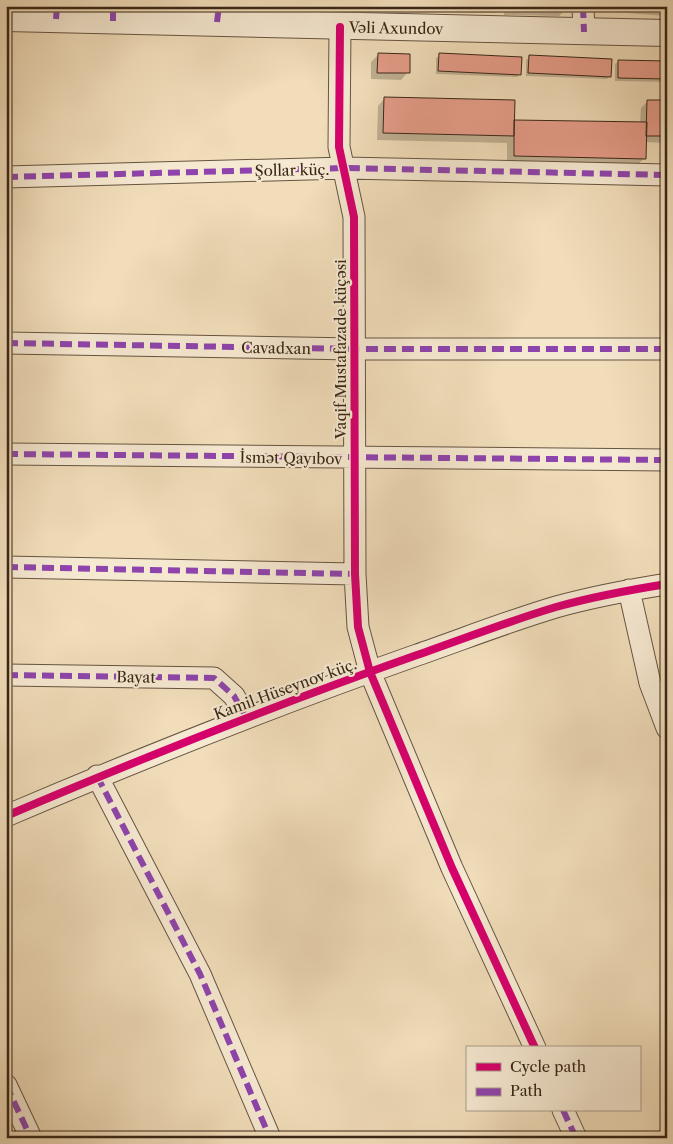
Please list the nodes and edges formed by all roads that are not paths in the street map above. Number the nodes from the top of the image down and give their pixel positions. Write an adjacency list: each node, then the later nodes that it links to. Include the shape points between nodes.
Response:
1 (583, 6): 7 (street)
2 (56, 13): 3 (street, Vəli Axundov); 5 (street, Vəli Axundov)
3 (113, 14): 4 (street, Vəli Axundov)
4 (218, 14): 6 (street, Vəli Axundov)
5 (6, 18)
6 (340, 27): 7 (street, Vəli Axundov); 9 (street, Vaqif Mustafazade küçəsi, via 338,127)
7 (584, 32): 8 (street, Vəli Axundov)
8 (667, 34)
9 (345, 168): 10 (street, Şollar küç.); 11 (street, Şollar küç.); 13 (street, Vaqif Mustafazade küçəsi, via 354,217)
10 (667, 175)
11 (6, 177)
12 (6, 344): 13 (street, Cavadxan)
13 (355, 349): 14 (street, Cavadxan); 16 (street, Vaqif Mustafazade küçəsi)
14 (667, 349)
15 (6, 454): 16 (street, İsmət Qayıbov)
16 (354, 458): 17 (street, İsmət Qayıbov); 19 (street, Vaqif Mustafazade küçəsi)
17 (667, 460)
18 (6, 568): 19 (street)
19 (355, 574): 22 (street, Vaqif Mustafazade küçəsi, via 358,627)
20 (667, 584): 21 (street, Kamil Hüseynov küç.)
21 (629, 590): 22 (street, Kamil Hüseynov küç., via 555,607); 25 (street, via 650,683)
22 (370, 672): 24 (street, Kamil Hüseynov küç.); 28 (street, Vaqif Mustafazade küçəsi, via 452,868)
23 (6, 675): 24 (street, Bayat, via 214,678 234,696)
24 (246, 717): 26 (street, Kamil Hüseynov küç.)
25 (667, 728)
26 (97, 776): 27 (street, Kamil Hüseynov küç.); 32 (street, via 200,974)
27 (6, 816)
28 (534, 1046)
29 (6, 1085): 31 (street)
30 (564, 1112): 33 (street)
31 (31, 1138)
32 (270, 1138)
33 (576, 1138)

